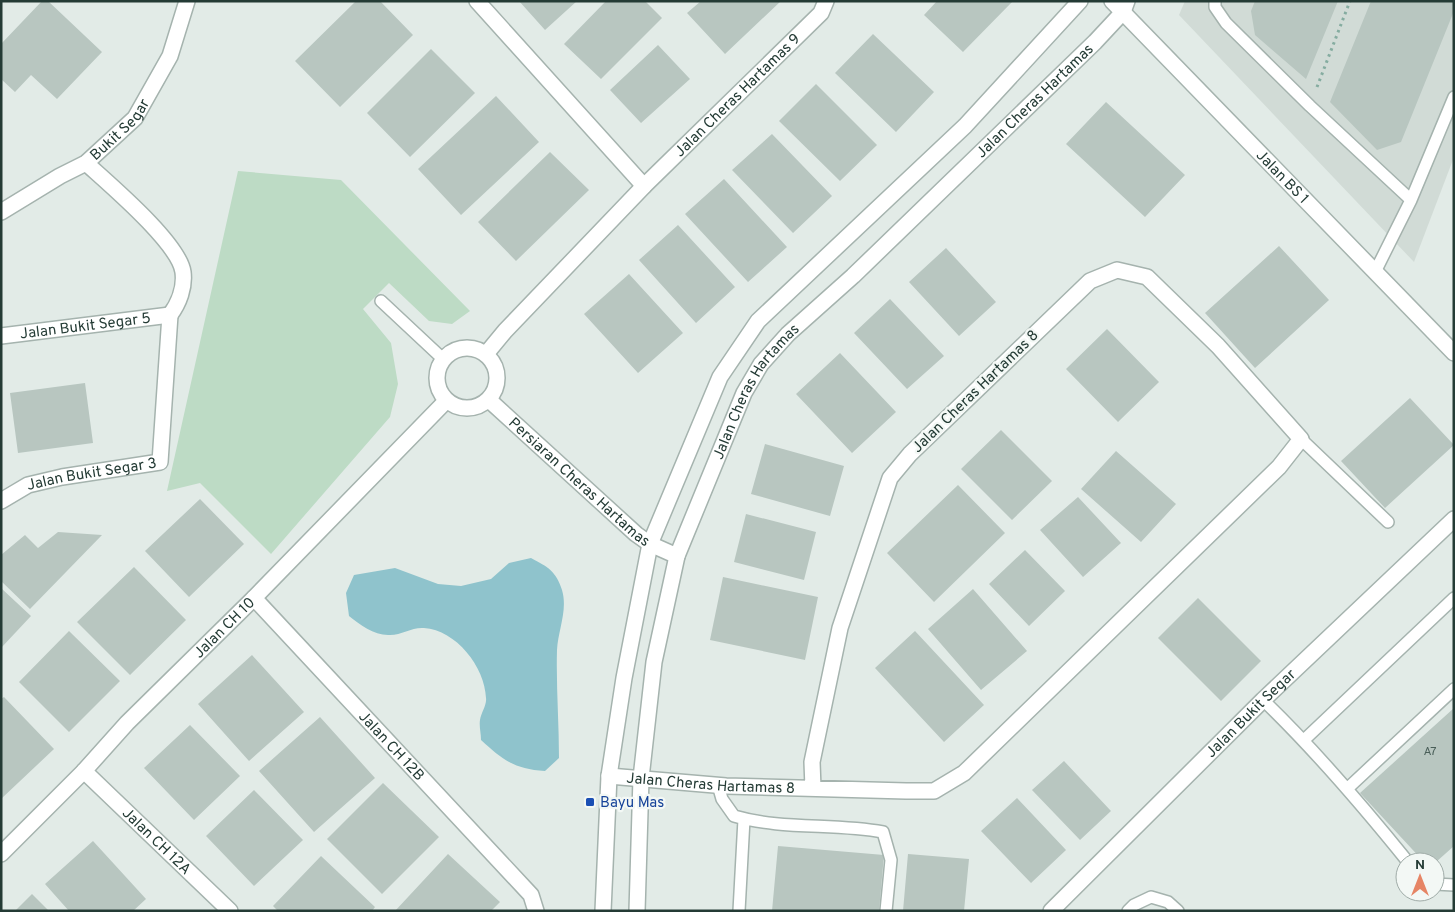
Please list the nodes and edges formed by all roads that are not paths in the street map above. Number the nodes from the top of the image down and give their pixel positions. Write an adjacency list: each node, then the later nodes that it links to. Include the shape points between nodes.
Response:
1 (187, 1): 9 (street, Bukit Segar, via 170,56 135,118)
2 (477, 1): 10 (street)
3 (826, 1): 10 (street, Jalan Cheras Hartamas 9, via 821,13)
4 (1080, 1): 26 (street, Jalan Cheras Hartamas, via 964,126 758,321 720,377)
5 (1112, 1): 7 (street, Jalan BS 1)
6 (1215, 1): 11 (lane, via 1215,7 1226,23)
7 (1125, 7): 13 (street, Jalan BS 1); 27 (street, Jalan Cheras Hartamas, via 1095,42 853,276 788,334 761,364 744,393)
8 (1454, 97): 11 (lane)
9 (86, 163): 12 (street, Bukit Segar); 15 (street, via 143,215 179,259 183,272 182,288 179,304)
10 (644, 186): 17 (street, Jalan Cheras Hartamas 9)
11 (1411, 200): 13 (lane)
12 (1, 212)
13 (1375, 272): 18 (street, Jalan BS 1)
14 (381, 301): 19 (lane)
15 (170, 315): 16 (street, Jalan Bukit Segar 5); 23 (street, Jalan Bukit Segar 3, via 160,462 28,485)
16 (1, 336)
17 (486, 354): 19 (street, via 459,348); 20 (street, via 497,371)
18 (1454, 354)
19 (443, 358): 21 (street, via 436,376 440,394)
20 (489, 400): 21 (street, via 462,409); 26 (street, Persiaran Cheras Hartamas, via 617,518)
21 (446, 401): 28 (street, Jalan CH 10)
22 (1301, 439): 25 (lane, Jalan Cheras Hartamas 8); 37 (street, Jalan Cheras Hartamas 8, via 1279,467 964,773 934,790); 37 (street, Jalan Cheras Hartamas 8, via 1218,346 1147,277 1117,270 1090,281 910,454 890,478 840,628 812,762)
23 (1, 501)
24 (1454, 519): 31 (street, Jalan Bukit Segar)
25 (1388, 522)
26 (650, 544): 27 (street, Persiaran Cheras Hartamas); 34 (street, Jalan Cheras Hartamas)
27 (676, 556): 35 (street, Jalan Cheras Hartamas, via 654,662)
28 (254, 598): 33 (street, Jalan CH 10, via 127,723); 43 (street, Jalan CH 12B, via 531,895)
29 (1454, 598): 32 (lane)
30 (1454, 689): 38 (lane)
31 (1264, 700): 32 (lane); 48 (street, Jalan Bukit Segar)
32 (1304, 740): 38 (lane)
33 (84, 771): 41 (street, Jalan CH 10); 42 (street, Jalan CH 12A)
34 (609, 776): 35 (street, Jalan Cheras Hartamas 8); 44 (street, Jalan Cheras Hartamas)
35 (641, 778): 36 (street, Jalan Cheras Hartamas 8); 45 (street, Jalan Cheras Hartamas)
36 (718, 785): 37 (street, Jalan Cheras Hartamas 8); 39 (lane, via 722,799 734,816)
37 (813, 788)
38 (1348, 788): 40 (lane)
39 (744, 819): 46 (lane); 47 (lane, via 883,832 891,860)
40 (1400, 852)
41 (1, 854)
42 (230, 911)
43 (536, 911)
44 (604, 911)
45 (637, 911)
46 (739, 911)
47 (886, 911)
48 (1051, 911)
49 (1128, 911): 50 (lane, via 1151,897 1168,902)
50 (1178, 911)

